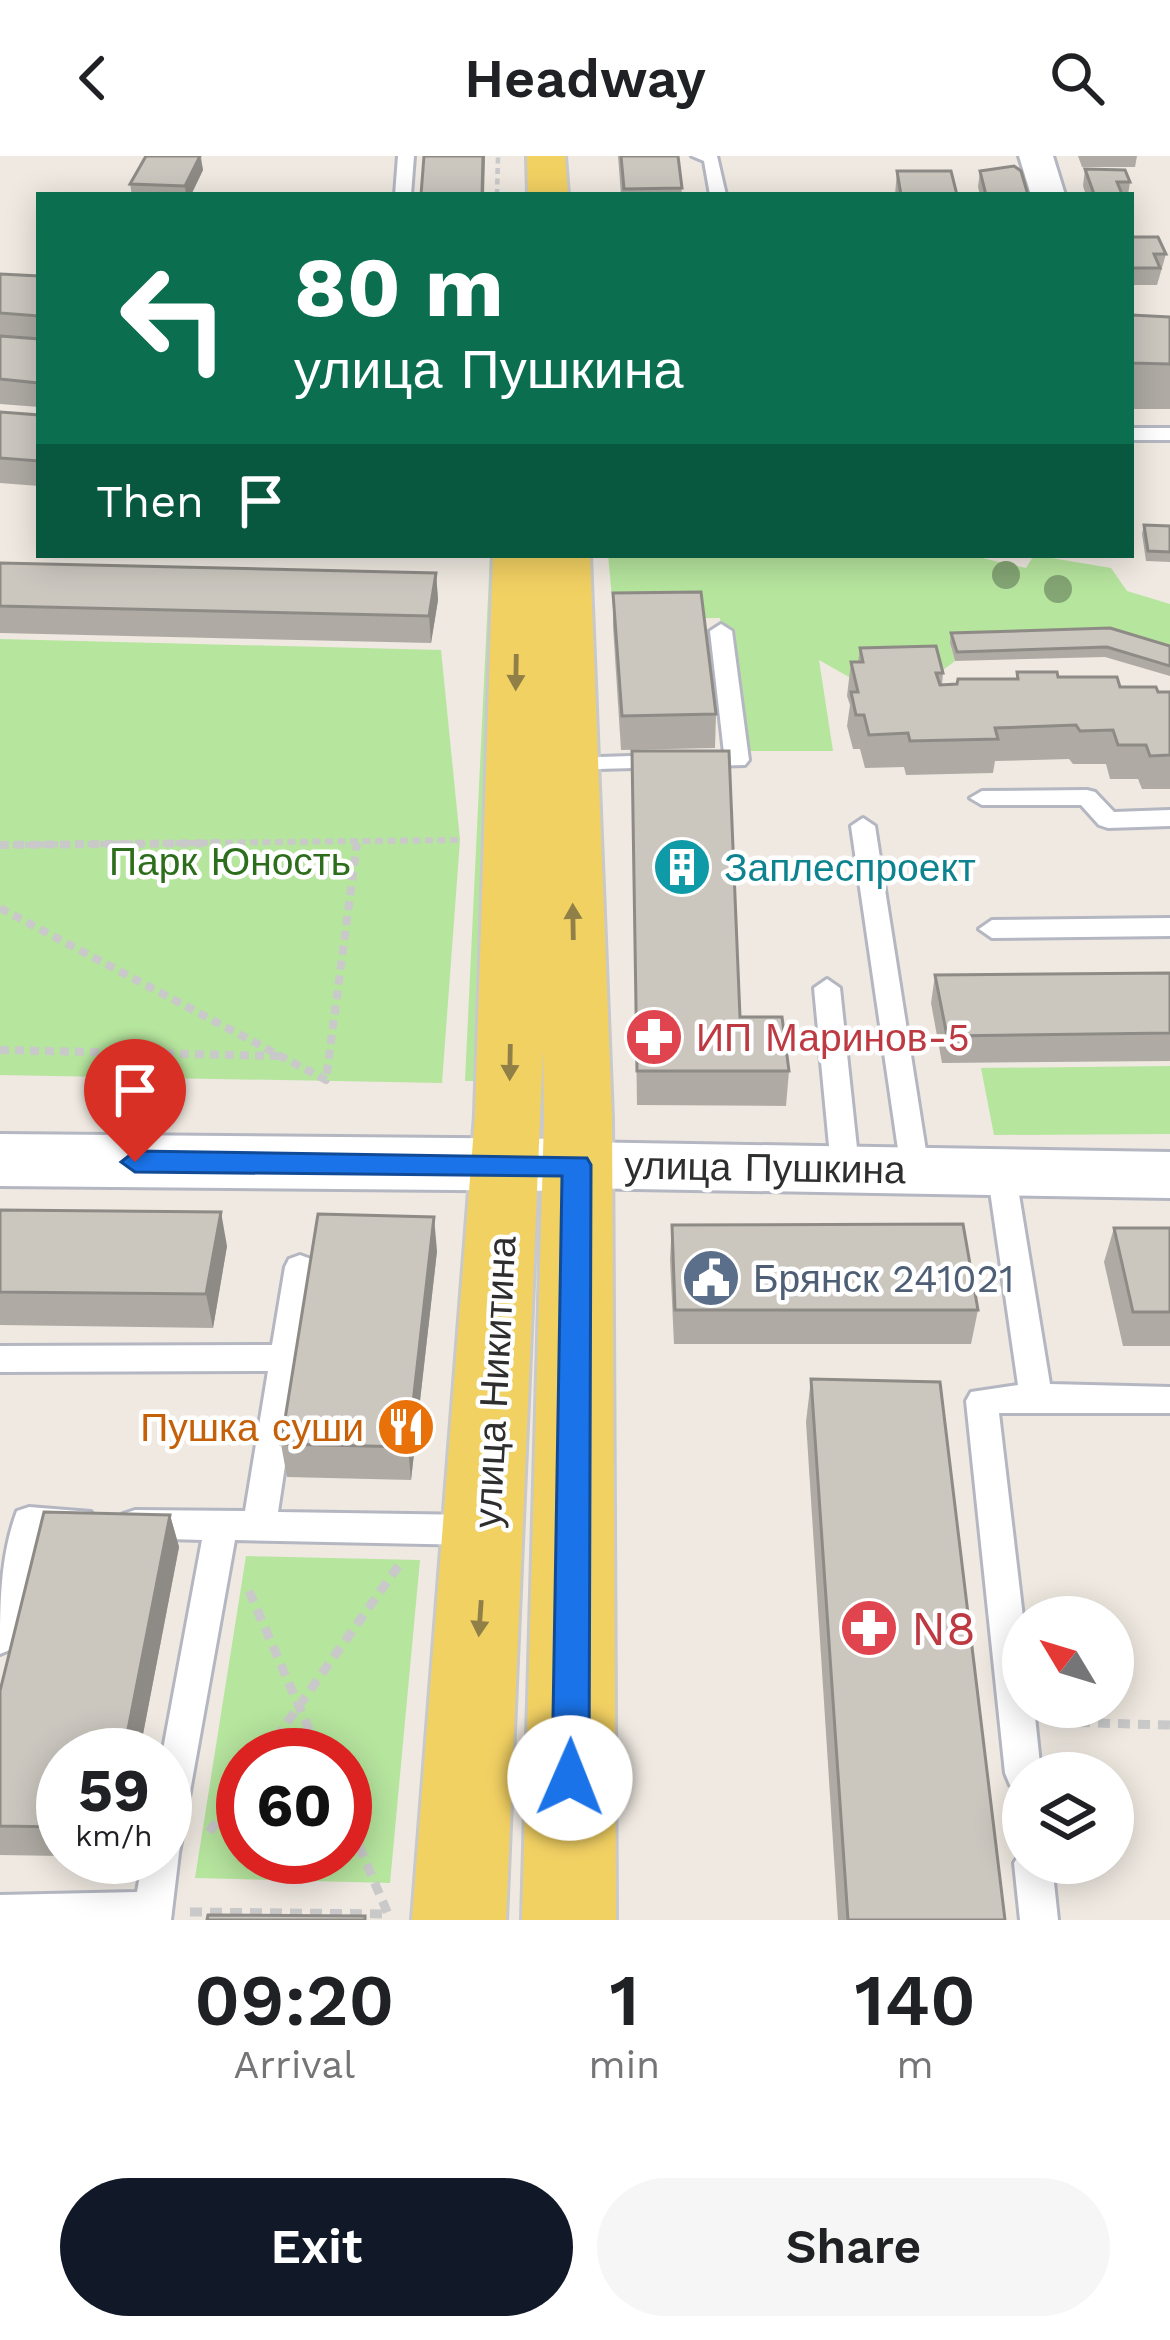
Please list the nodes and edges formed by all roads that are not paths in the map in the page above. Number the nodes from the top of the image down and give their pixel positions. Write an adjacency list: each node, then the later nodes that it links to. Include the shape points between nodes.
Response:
1 (406, 156): 5 (lane)
2 (546, 156): 6 (main road)
3 (700, 156): 7 (lane, via 711,158)
4 (1036, 156): 8 (street)
5 (403, 192)
6 (548, 192)
7 (717, 192)
8 (1047, 192)
9 (1134, 434): 10 (lane)
10 (1170, 434)
11 (518, 558): 22 (main road, улица Никитина, one-way to 22, via 509,1115)
12 (565, 558): 14 (main road, улица Никитина)
13 (722, 631): 14 (lane, via 737,760)
14 (569, 765): 22 (main road, улица Никитина, one-way to 14)
15 (982, 798): 16 (lane, via 1088,797 1108,820)
16 (1170, 818)
17 (863, 826): 24 (lane)
18 (1170, 927): 19 (lane)
19 (992, 929)
20 (826, 988): 23 (lane)
21 (0, 1160): 22 (main road, улица Пушкина)
22 (540, 1165): 23 (street, улица Пушкина); 34 (main road, улица Никитина); 43 (main road, улица Никитина)
23 (844, 1168): 24 (street, улица Пушкина)
24 (915, 1170): 25 (street, улица Пушкина)
25 (1001, 1170): 26 (street, улица Пушкина); 30 (lane)
26 (1170, 1175)
27 (300, 1267): 28 (lane)
28 (285, 1358): 29 (lane); 33 (lane)
29 (0, 1359)
30 (1036, 1397): 31 (lane); 37 (lane, via 982,1401)
31 (1170, 1400)
32 (220, 1526): 33 (lane); 35 (lane, via 29,1521); 36 (lane)
33 (259, 1526): 34 (lane)
34 (455, 1530): 42 (main road, улица Никитина, one-way to 42)
35 (0, 1638)
36 (185, 1728)
37 (1021, 1752)
38 (157, 1884): 41 (lane)
39 (1035, 1884): 44 (lane)
40 (0, 1914): 41 (lane)
41 (152, 1916)
42 (459, 1920)
43 (568, 1920)
44 (1039, 1920)

